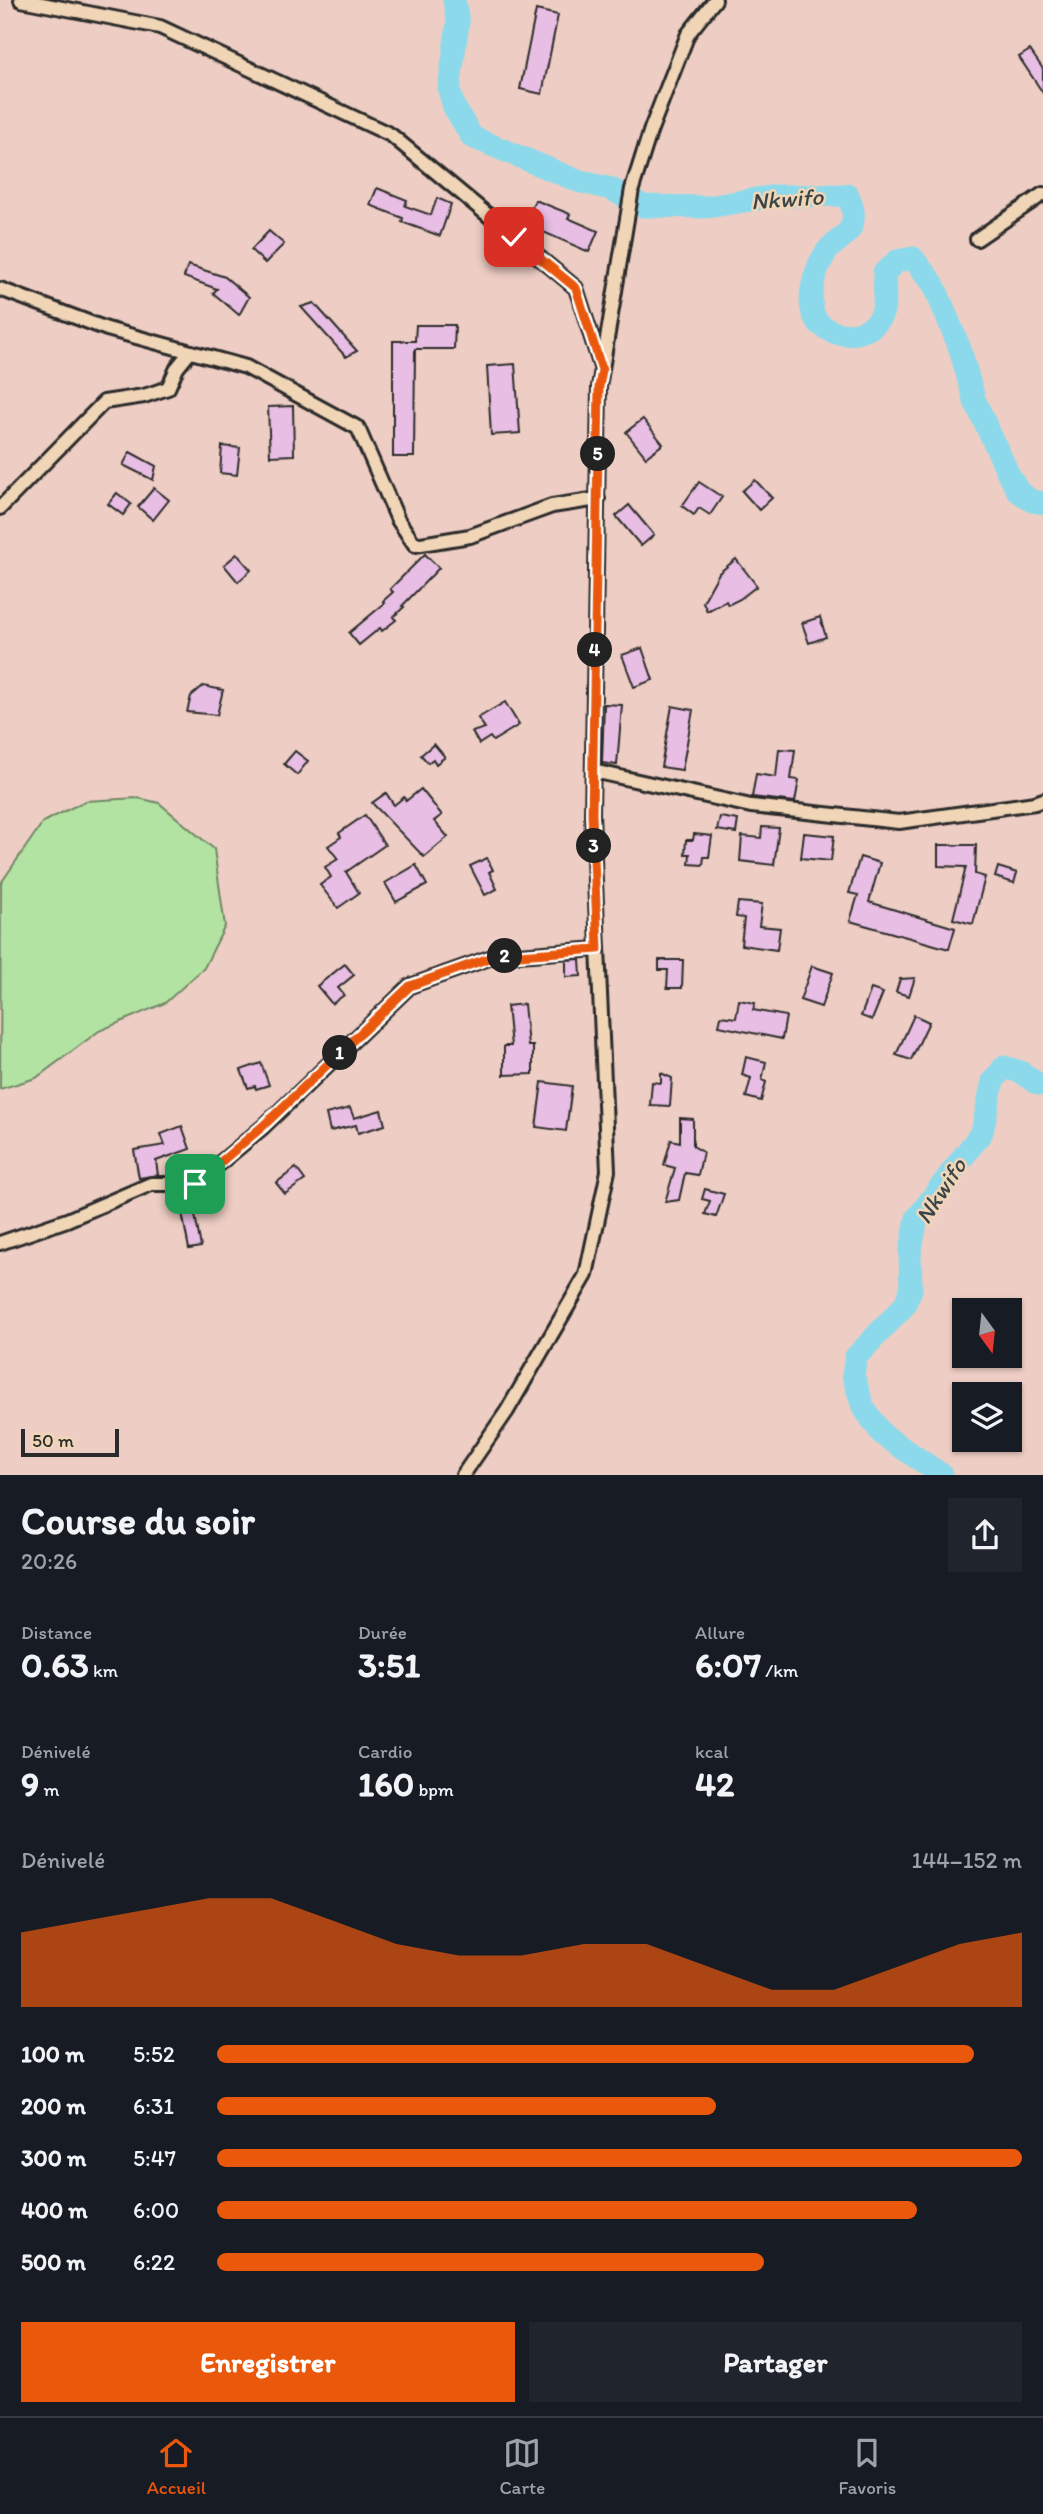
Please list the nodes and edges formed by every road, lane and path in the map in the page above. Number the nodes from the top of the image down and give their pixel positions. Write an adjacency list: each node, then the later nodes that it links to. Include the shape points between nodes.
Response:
1 (21, 0): 7 (street, via 160,27 391,135 576,288)
2 (715, 0): 7 (street, via 688,34 632,189)
3 (1043, 194): 4 (street)
4 (977, 239)
5 (0, 289): 6 (street, via 107,329)
6 (190, 352): 8 (street, via 246,367 358,428 398,520 415,545 470,536 552,506); 9 (street, via 168,388 104,402)
7 (602, 370): 8 (street)
8 (597, 499): 10 (street)
9 (0, 508)
10 (593, 771): 11 (street, via 751,806 899,822); 12 (street)
11 (1043, 800)
12 (598, 949): 13 (street, via 492,957 410,986 195,1184 151,1184); 14 (street, via 608,1171 586,1275 507,1411)
13 (0, 1243)
14 (463, 1475)

